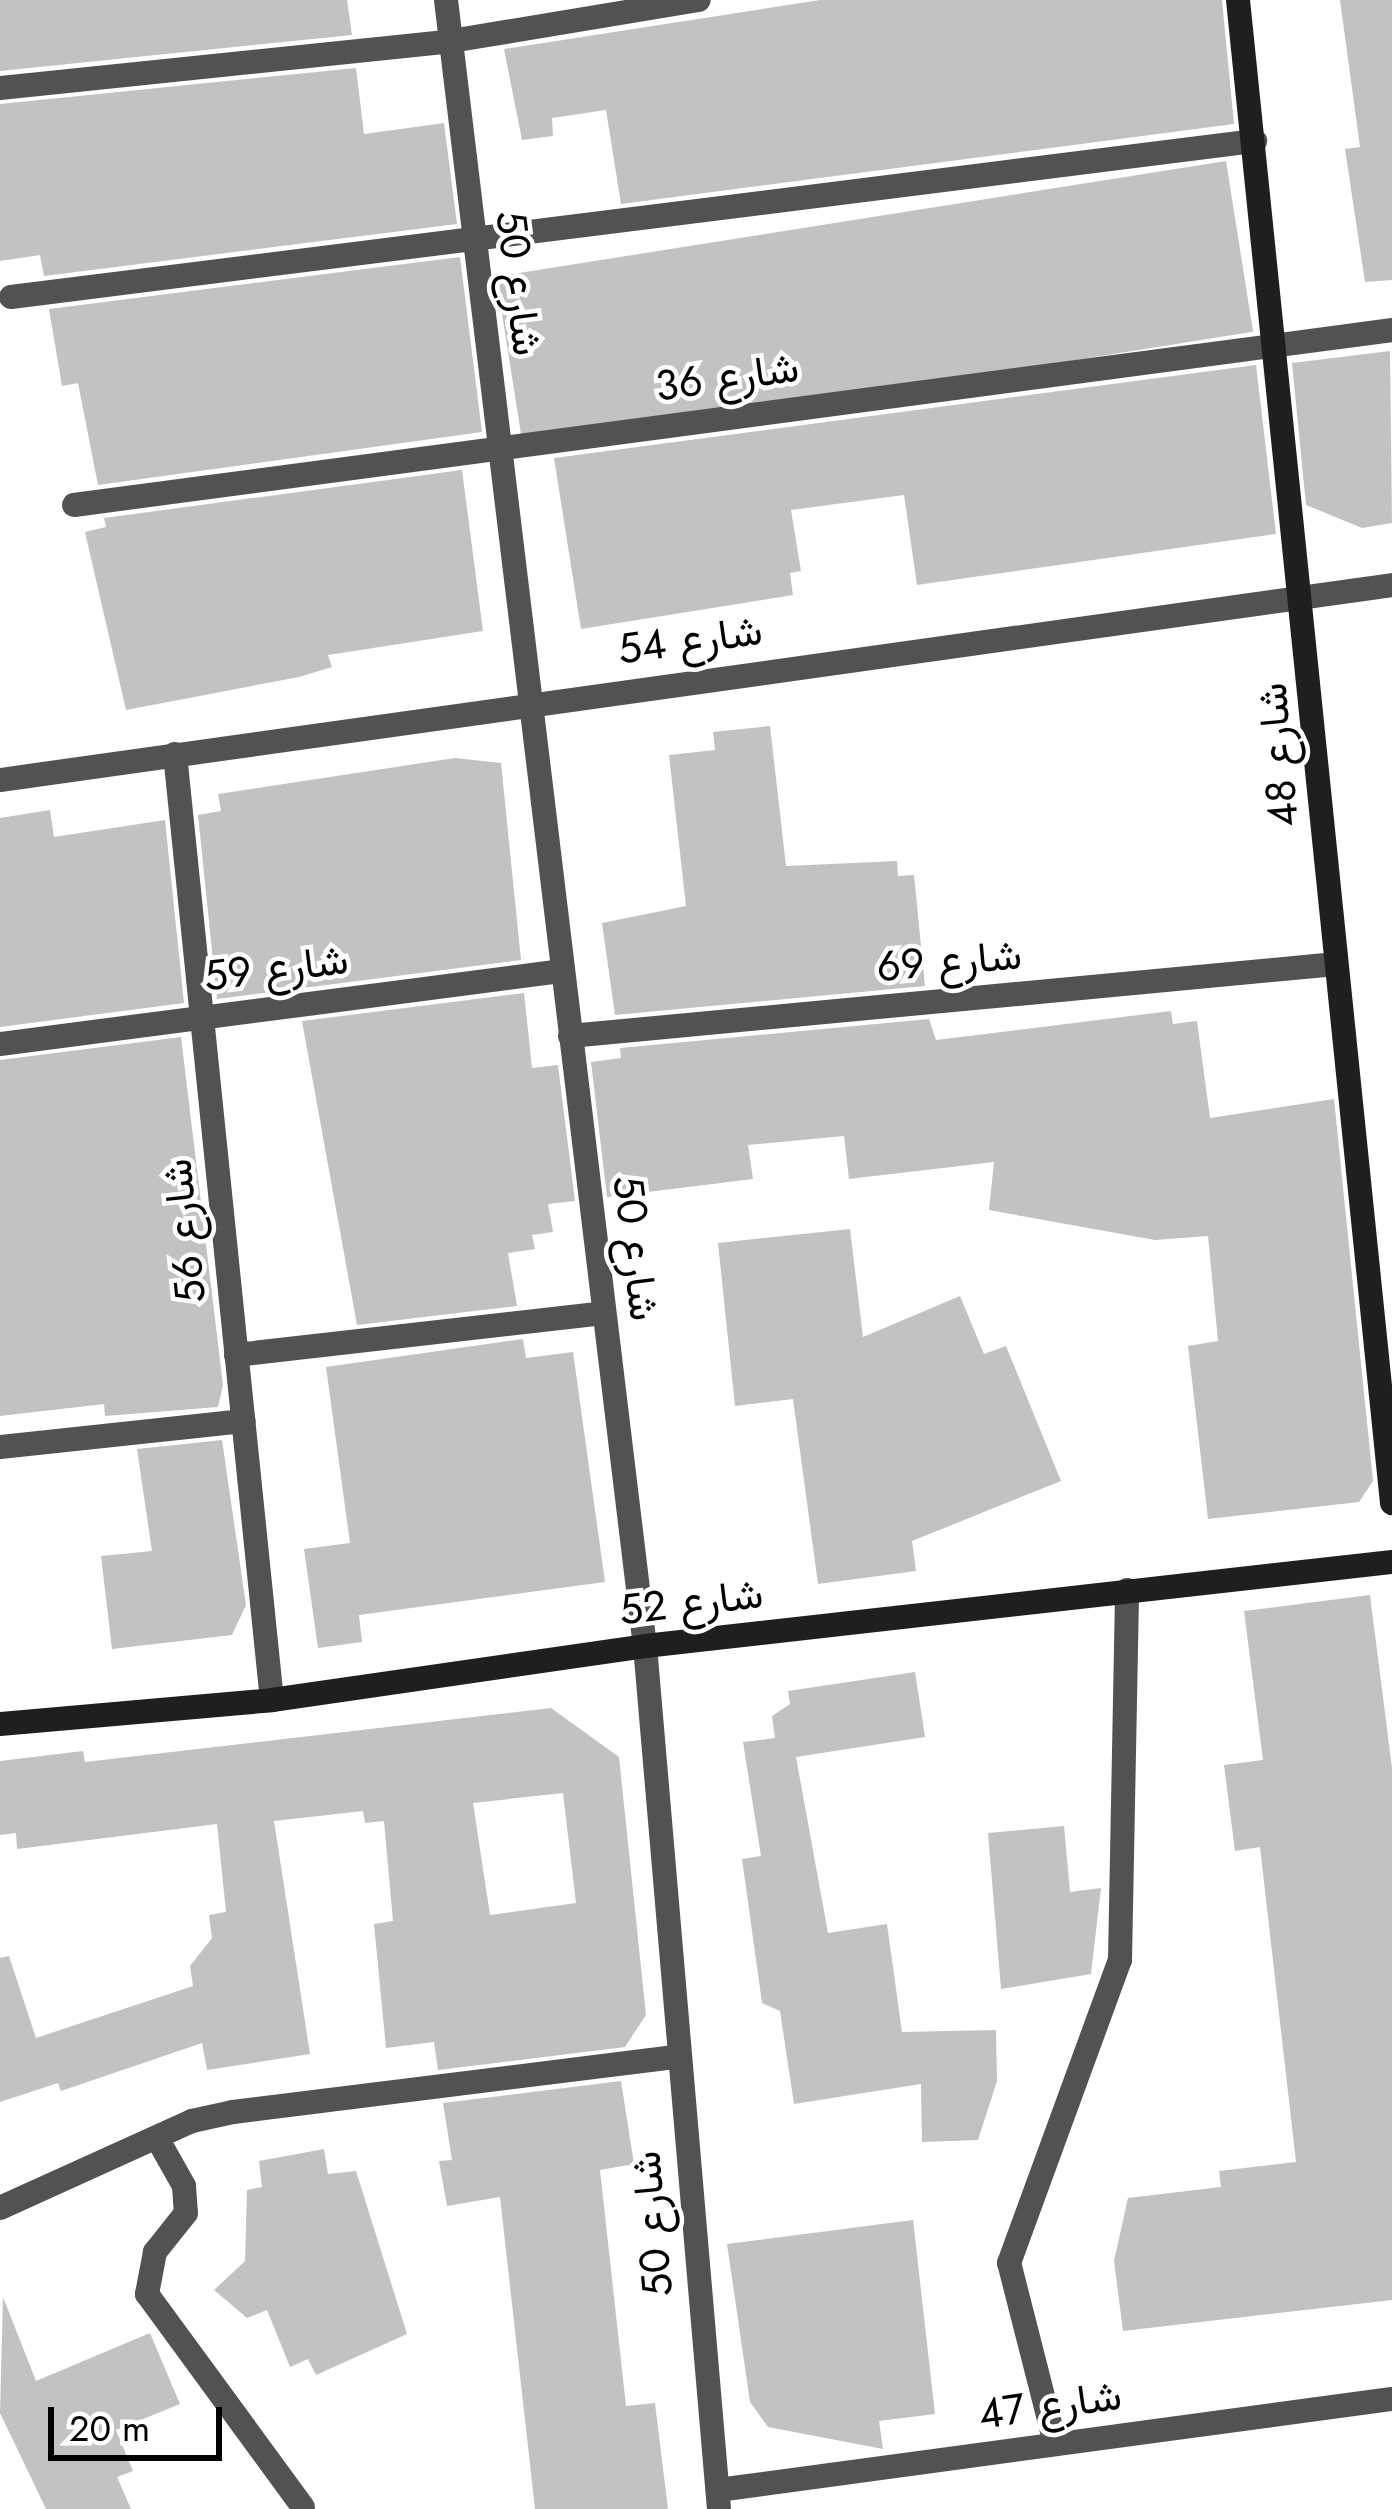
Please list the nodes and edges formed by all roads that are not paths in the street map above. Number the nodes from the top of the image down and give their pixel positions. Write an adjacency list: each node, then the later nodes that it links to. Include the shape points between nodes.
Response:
1 (446, 0): 4 (street, شارع 50)
2 (699, 0): 4 (street)
3 (1238, 0): 6 (street, شارع 48)
4 (451, 41): 5 (street); 7 (street, شارع 50)
5 (0, 88)
6 (1255, 141): 7 (street); 10 (street, شارع 48)
7 (474, 234): 8 (street); 11 (street, شارع 50)
8 (11, 297)
9 (1392, 330): 10 (street, شارع 36)
10 (1278, 344): 11 (street, شارع 36); 14 (street, شارع 48)
11 (500, 448): 12 (street, شارع 36); 15 (street, شارع 50)
12 (74, 505)
13 (1392, 585): 14 (street, شارع 54)
14 (1304, 597): 15 (street, شارع 54); 18 (street, شارع 48)
15 (526, 701): 16 (street, شارع 54); 19 (street, شارع 50)
16 (175, 754): 17 (street, شارع 54); 20 (street, شارع 56)
17 (0, 780)
18 (1336, 964): 21 (street, شارع 69); 23 (street, شارع 48)
19 (562, 971): 20 (street, شارع 59); 21 (street, شارع 50)
20 (202, 1016): 22 (street, شارع 59); 25 (street, شارع 56)
21 (569, 1036): 24 (street, شارع 50)
22 (0, 1044)
23 (1381, 1297): 28 (street, شارع 48)
24 (604, 1313): 25 (street); 31 (street, شارع 50)
25 (236, 1355): 26 (street, شارع 56)
26 (244, 1421): 27 (street); 32 (street, شارع 56)
27 (0, 1447)
28 (1392, 1503)
29 (1392, 1562): 30 (street, شارع 52)
30 (1127, 1590): 31 (street, شارع 52); 38 (street, via 1120,1960 1009,2263)
31 (645, 1646): 32 (street, شارع 52); 34 (street, شارع 50)
32 (272, 1700): 33 (street, شارع 52)
33 (0, 1724)
34 (677, 2057): 35 (street, via 233,2112); 39 (street, شارع 50)
35 (157, 2138): 36 (street); 40 (street, via 184,2186 186,2213 155,2252 147,2294)
36 (0, 2208)
37 (1392, 2399): 38 (street, شارع 47)
38 (1055, 2443): 39 (street, شارع 47)
39 (718, 2499)
40 (302, 2507)

